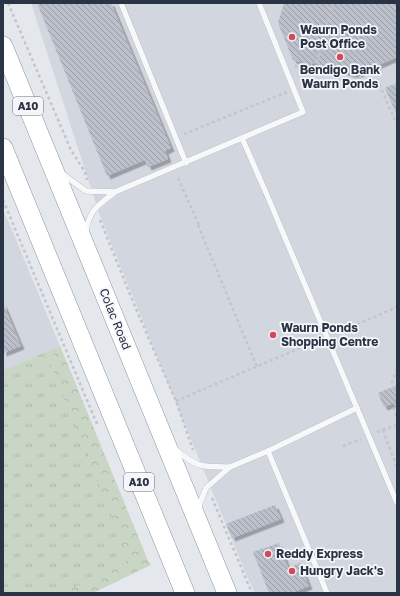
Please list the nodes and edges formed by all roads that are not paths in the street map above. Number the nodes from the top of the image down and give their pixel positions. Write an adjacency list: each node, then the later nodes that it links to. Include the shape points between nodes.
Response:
1 (121, 3): 6 (lane)
2 (259, 3): 4 (lane, via 303,112)
3 (3, 46): 7 (highway, Colac Road / A10)
4 (242, 138): 6 (lane); 10 (lane)
5 (3, 148): 16 (highway, A10)
6 (186, 163): 8 (lane)
7 (53, 167): 8 (lane, via 86,191); 9 (highway, Colac Road / A10)
8 (115, 192): 9 (lane, via 92,211)
9 (83, 241): 11 (highway, Colac Road / A10)
10 (357, 408): 12 (lane); 14 (lane)
11 (164, 441): 13 (lane, via 195,464); 15 (highway, Colac Road / A10)
12 (268, 451): 13 (lane); 18 (lane)
13 (230, 467): 15 (lane, via 206,488)
14 (397, 503)
15 (196, 517): 17 (highway, Colac Road / A10)
16 (185, 593)
17 (227, 593)
18 (327, 593)

